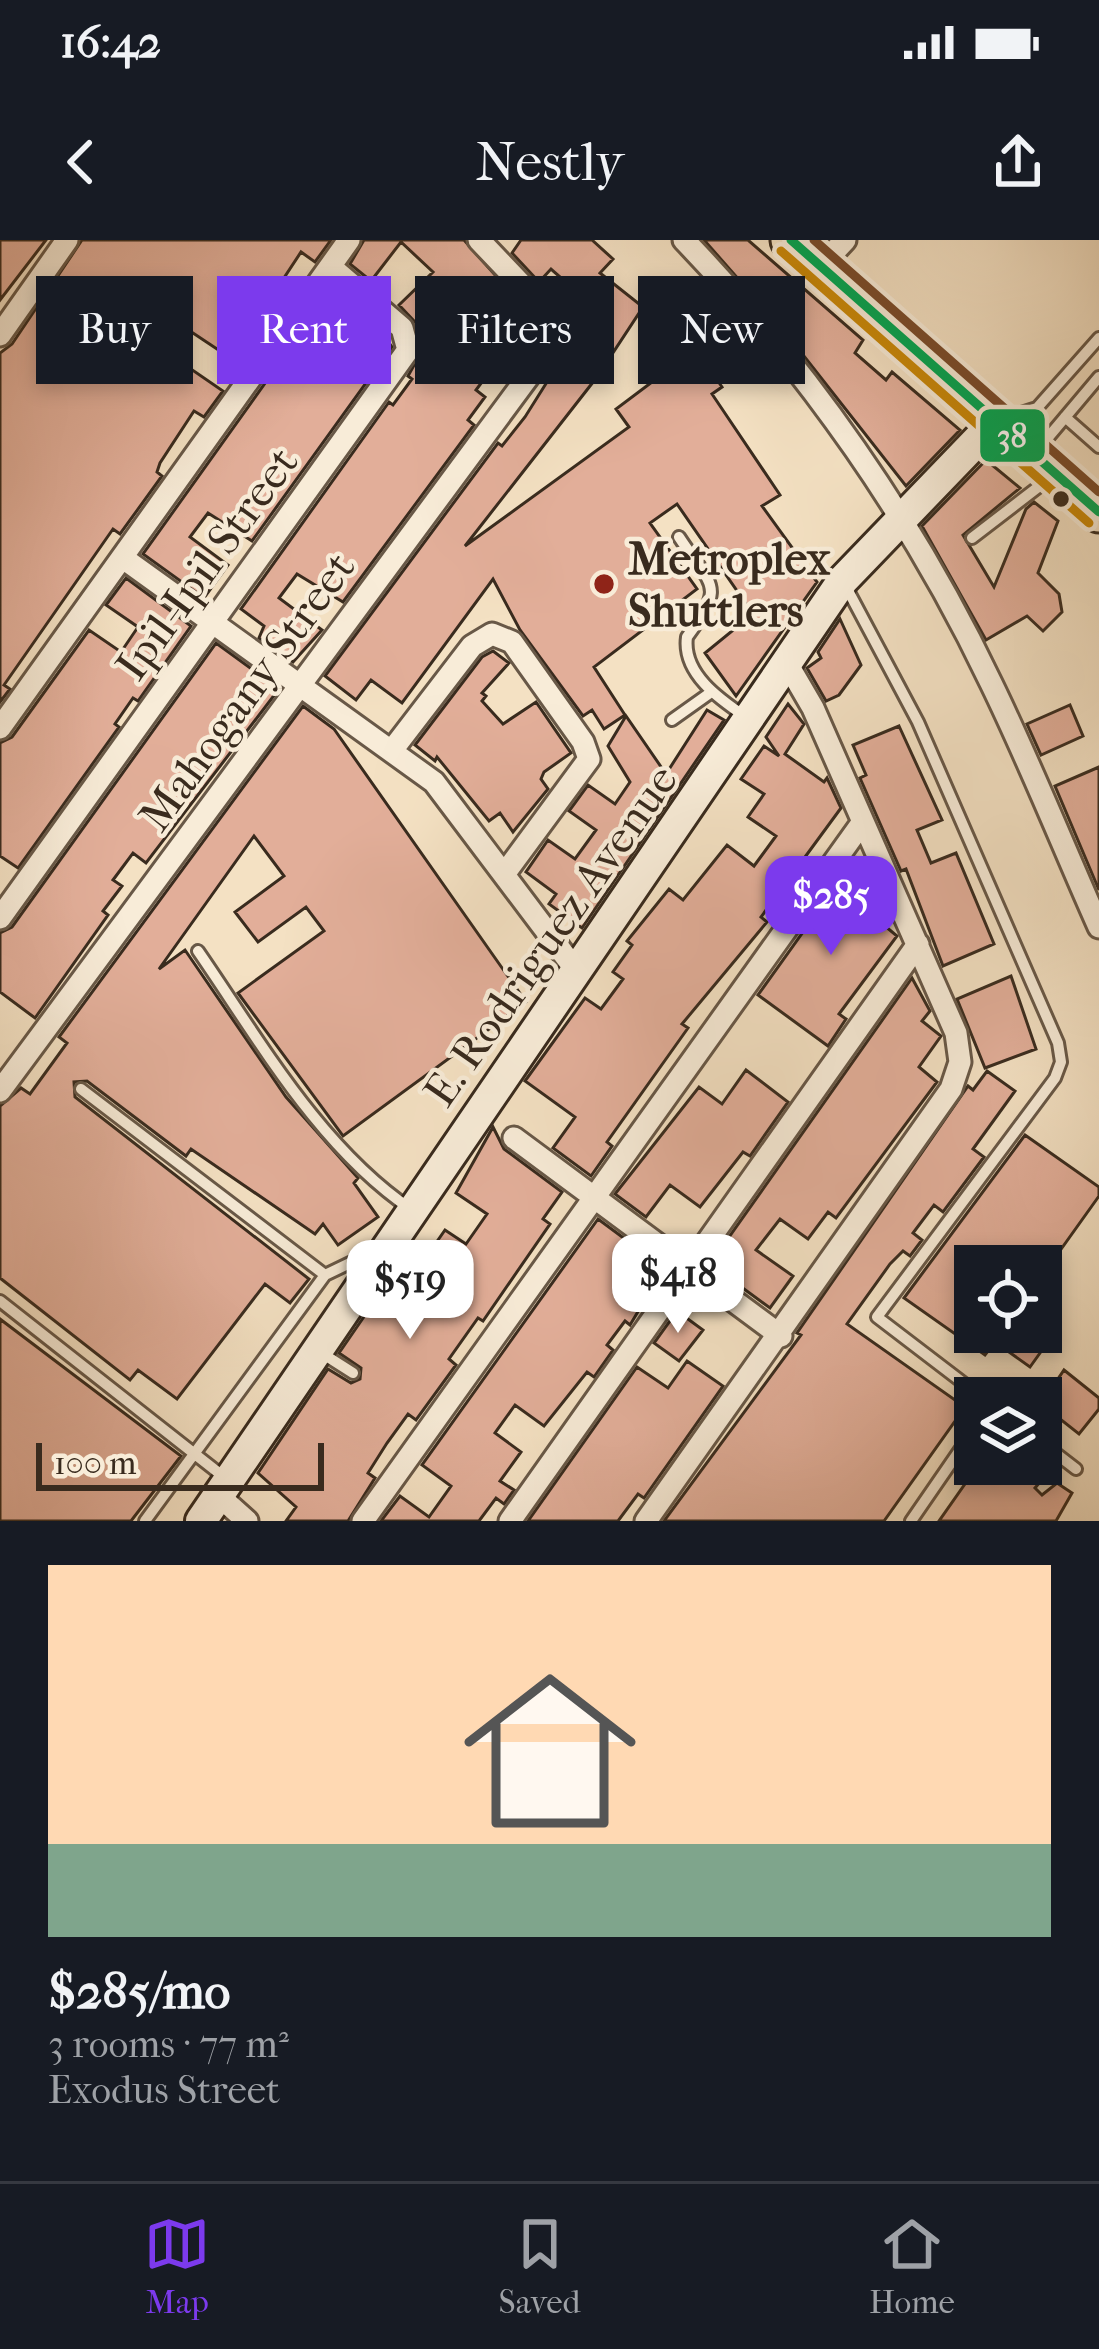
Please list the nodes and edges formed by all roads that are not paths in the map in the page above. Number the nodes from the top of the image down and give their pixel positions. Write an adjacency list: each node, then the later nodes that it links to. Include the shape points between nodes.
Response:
1 (67, 240): 8 (street)
2 (350, 240): 7 (street)
3 (479, 240): 23 (street, Mahogany Street, via 555,315 556,338)
4 (684, 240): 16 (street, via 797,365)
5 (791, 240): 6 (highway)
6 (832, 254): 12 (highway)
7 (331, 267): 19 (street); 21 (street, Ipil-Ipil Street, via 402,328 408,350)
8 (0, 335)
9 (1099, 338): 12 (lane, via 1037,408)
10 (1099, 377): 11 (lane)
11 (1066, 417): 13 (lane); 14 (lane)
12 (996, 421): 14 (highway); 16 (street, E. Rodriguez Avenue)
13 (1099, 446)
14 (1045, 463): 15 (highway); 18 (lane)
15 (1099, 512)
16 (898, 518): 20 (street, E. Rodriguez Avenue); 32 (street, via 991,683)
17 (679, 537): 24 (lane, via 713,593 686,642)
18 (972, 538)
19 (123, 558): 21 (street); 27 (street)
20 (843, 580): 22 (street, E. Rodriguez Avenue); 48 (lane, via 918,722 1061,1062 878,1317)
21 (212, 621): 23 (street); 31 (street, Ipil-Ipil Street)
22 (788, 665): 26 (street, E. Rodriguez Avenue); 29 (street)
23 (302, 682): 28 (street); 37 (street, Mahogany Street)
24 (710, 693): 25 (lane); 26 (lane)
25 (672, 720)
26 (752, 720): 35 (street, E. Rodriguez Avenue)
27 (0, 728)
28 (393, 749): 30 (street, via 447,795); 30 (street, via 472,646 492,634 512,642 589,758)
29 (862, 823): 33 (street); 39 (street)
30 (505, 874): 35 (street)
31 (0, 918)
32 (1099, 927)
33 (918, 944): 42 (street); 45 (street, via 956,1033 957,1076)
34 (198, 951): 40 (lane, via 329,1135)
35 (578, 973): 40 (street, E. Rodriguez Avenue)
36 (81, 1089): 43 (lane)
37 (0, 1091)
38 (514, 1138): 39 (street)
39 (596, 1197): 42 (street); 56 (street)
40 (413, 1211): 41 (street, E. Rodriguez Avenue)
41 (388, 1246): 43 (lane); 46 (street, E. Rodriguez Avenue)
42 (688, 1264): 45 (street); 57 (street)
43 (325, 1275): 49 (lane)
44 (0, 1301): 49 (lane)
45 (781, 1336): 58 (street)
46 (317, 1350): 47 (lane); 53 (street, E. Rodriguez Avenue)
47 (352, 1373)
48 (956, 1377)
49 (194, 1454): 53 (lane); 54 (lane)
50 (1062, 1458): 52 (lane)
51 (954, 1459): 59 (lane)
52 (1076, 1469)
53 (216, 1499): 55 (street)
54 (145, 1521)
55 (247, 1521)
56 (363, 1521)
57 (509, 1521)
58 (646, 1521)
59 (911, 1521)

